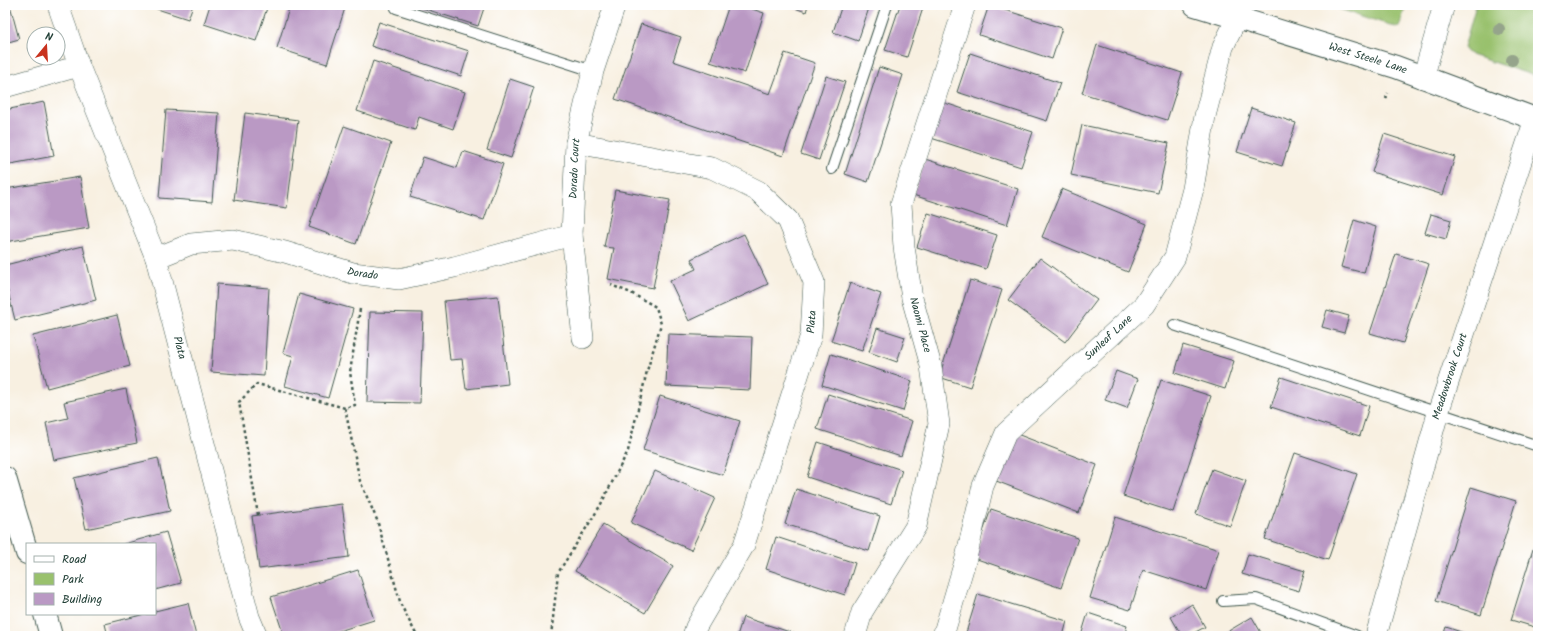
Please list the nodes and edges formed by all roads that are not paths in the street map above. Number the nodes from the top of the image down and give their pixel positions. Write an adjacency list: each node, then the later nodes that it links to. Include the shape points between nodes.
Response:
1 (58, 5): 9 (street, Plata)
2 (615, 5): 10 (street, Dorado Court)
3 (887, 5): 15 (lane)
4 (965, 5): 29 (street, Naomi Place, via 900,204 911,291 931,366 939,424 916,526 862,612)
5 (1195, 5): 8 (street, West Steele Lane)
6 (1444, 5): 11 (street)
7 (396, 8): 10 (lane)
8 (1237, 18): 11 (street, West Steele Lane, via 1396,67); 30 (street, Sunleaf Lane, via 1223,47 1205,116 1193,189 1175,257 1144,305 1006,433 983,486 966,558)
9 (79, 66): 12 (street); 17 (street, Plata)
10 (594, 71): 14 (street, Dorado Court)
11 (1423, 78): 13 (street, West Steele Lane)
12 (5, 87)
13 (1537, 120): 20 (street, Meadowbrook Court)
14 (576, 143): 16 (street, Dorado Court); 28 (street, Plata, via 712,168 758,191 788,220 814,282 811,335 744,545)
15 (832, 169)
16 (572, 235): 17 (street, Dorado, via 399,279 353,273 285,252 232,240 191,244); 19 (street, Dorado Court)
17 (156, 258): 27 (street, Plata, via 249,617)
18 (1174, 325): 20 (lane)
19 (583, 338)
20 (1438, 413): 21 (lane); 32 (street, Meadowbrook Court)
21 (1538, 446)
22 (5, 478): 23 (street)
23 (26, 550)
24 (1222, 601): 31 (lane, via 1256,599)
25 (45, 615): 26 (street)
26 (51, 636)
27 (257, 636)
28 (693, 636)
29 (855, 636)
30 (943, 636)
31 (1357, 636)
32 (1376, 636)

